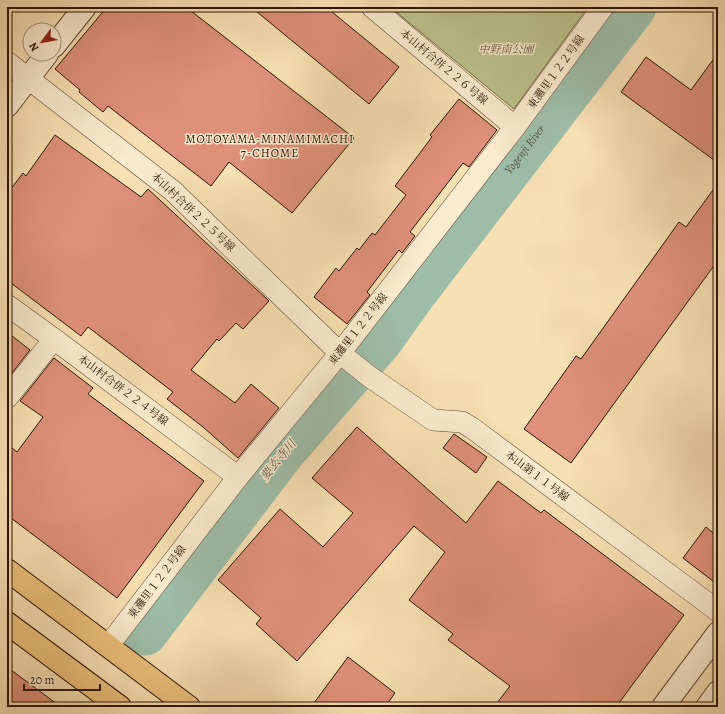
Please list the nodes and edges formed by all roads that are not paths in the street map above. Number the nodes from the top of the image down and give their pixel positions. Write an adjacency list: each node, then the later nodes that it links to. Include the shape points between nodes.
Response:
1 (85, 7): 4 (street)
2 (372, 7): 9 (street, 本山村合併２２６号線)
3 (603, 7): 9 (street, 東灘里１２２号線)
4 (62, 36)
5 (7, 62): 7 (street, 本山村合併２２５号線)
6 (41, 62): 7 (street)
7 (29, 78): 8 (street); 12 (street, 本山村合併２２５号線, via 173,191)
8 (7, 106)
9 (515, 127): 12 (street, 東灘里１２２号線)
10 (7, 305): 11 (street, 本山村合併２２４号線)
11 (54, 338): 13 (street); 14 (street, 本山村合併２２４号線)
12 (345, 356): 14 (street, 東灘里１２２号線); 16 (street, 本山第１１号線, via 370,377 433,420 462,422 472,428)
13 (7, 398)
14 (238, 477): 19 (street, 東灘里１２２号線)
15 (7, 570): 19 (highway)
16 (718, 611)
17 (7, 623): 21 (highway)
18 (718, 633): 23 (street)
19 (108, 646): 22 (highway)
20 (718, 692): 24 (street)
21 (118, 706)
22 (189, 707)
23 (663, 707)
24 (707, 707)

